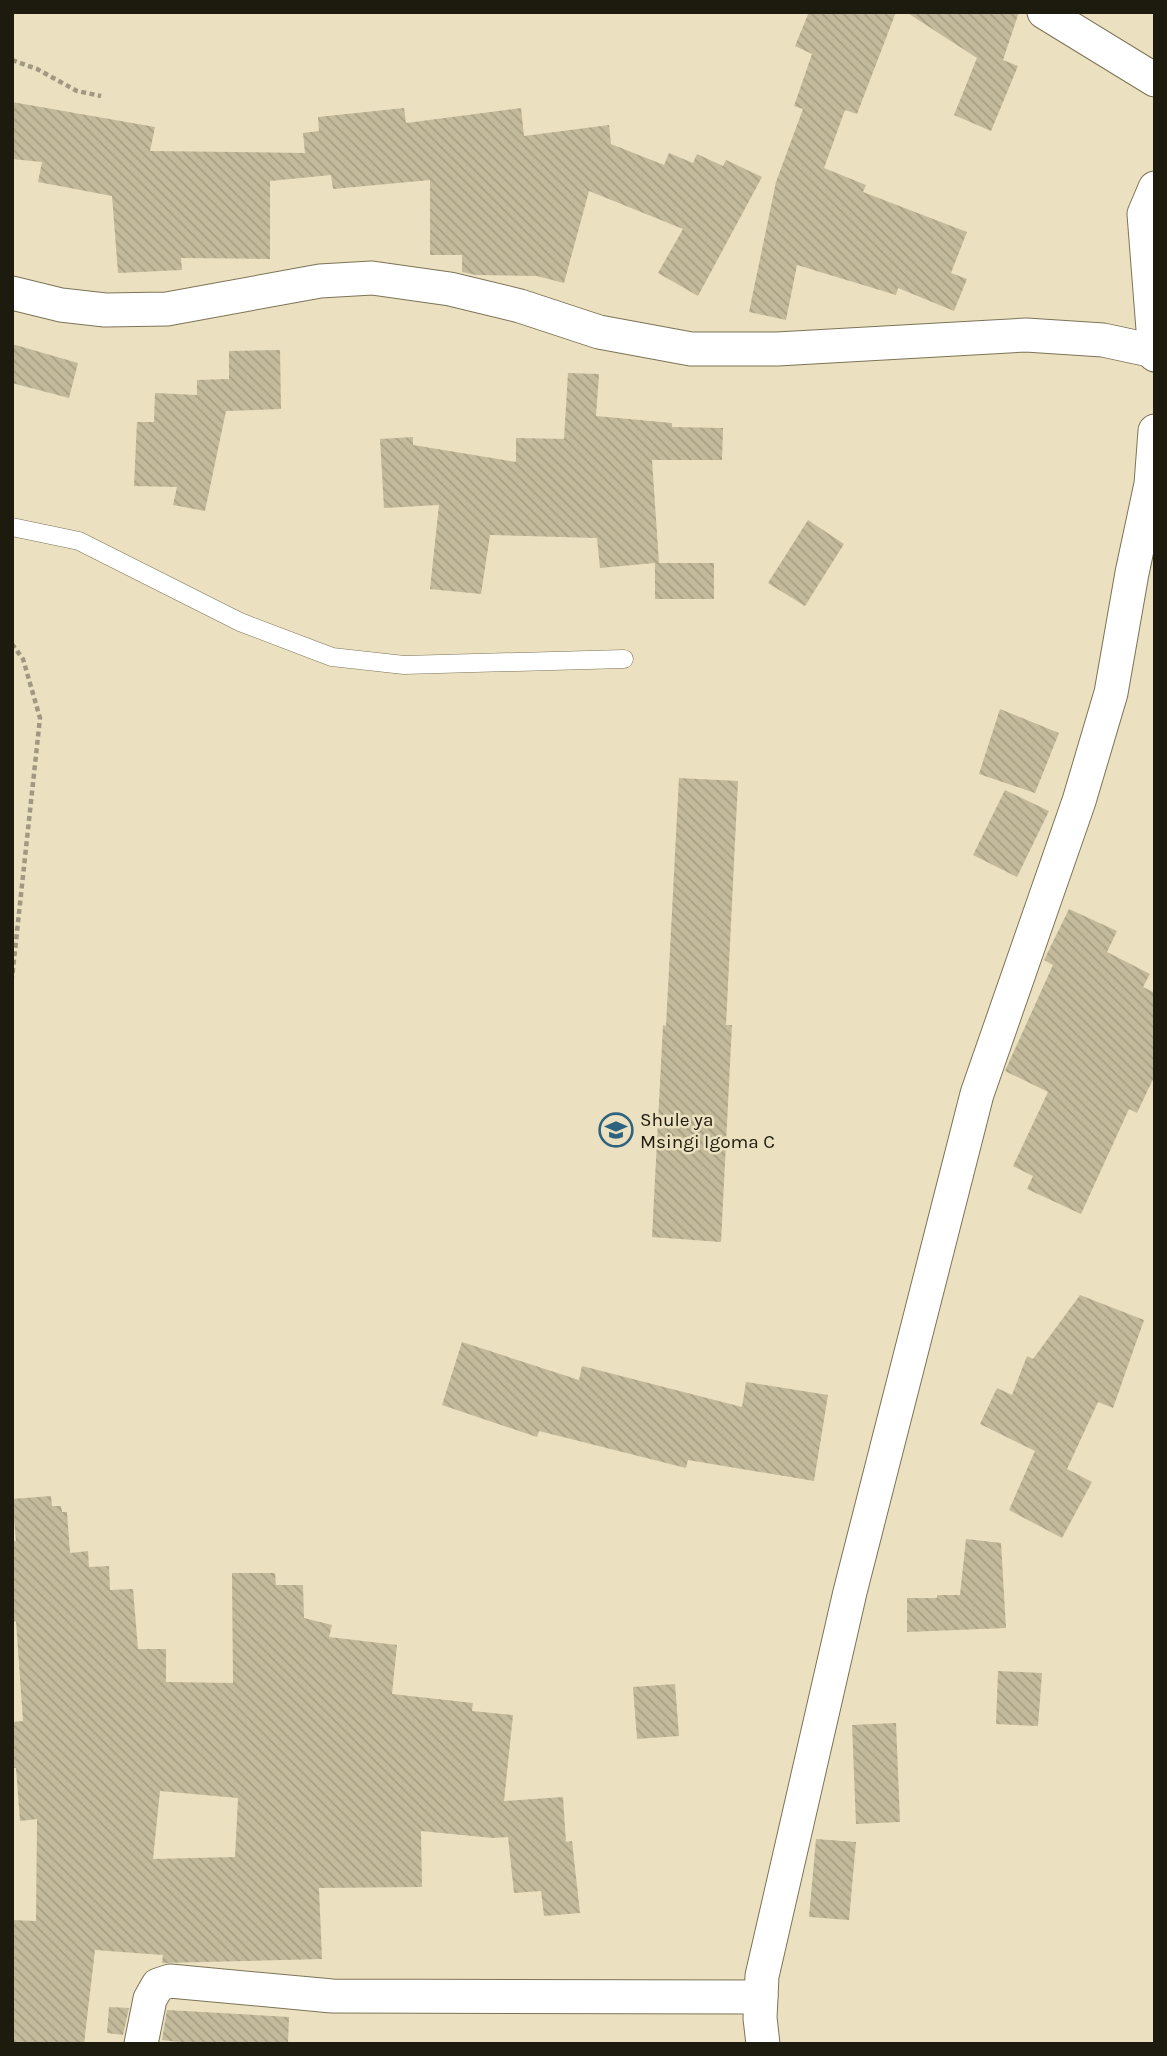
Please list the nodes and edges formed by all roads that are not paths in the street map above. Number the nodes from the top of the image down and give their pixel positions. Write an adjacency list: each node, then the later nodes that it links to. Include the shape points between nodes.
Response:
1 (1044, 12): 2 (street)
2 (1155, 80)
3 (1155, 188): 5 (street, via 1144,214)
4 (12, 293): 5 (street, via 61,306 167,309 320,281 372,278 450,289 598,332 691,349 777,349 1026,335 1103,340)
5 (1155, 353)
6 (1155, 431): 9 (street, via 1152,484 1111,693 1079,801 977,1094 850,1592 762,1976)
7 (12, 527): 8 (lane, via 79,541 240,622 332,657 404,665)
8 (624, 659)
9 (761, 1997): 10 (street, via 332,1996 170,1981 158,1985 150,1999); 11 (street)
10 (141, 2044)
11 (763, 2044)

